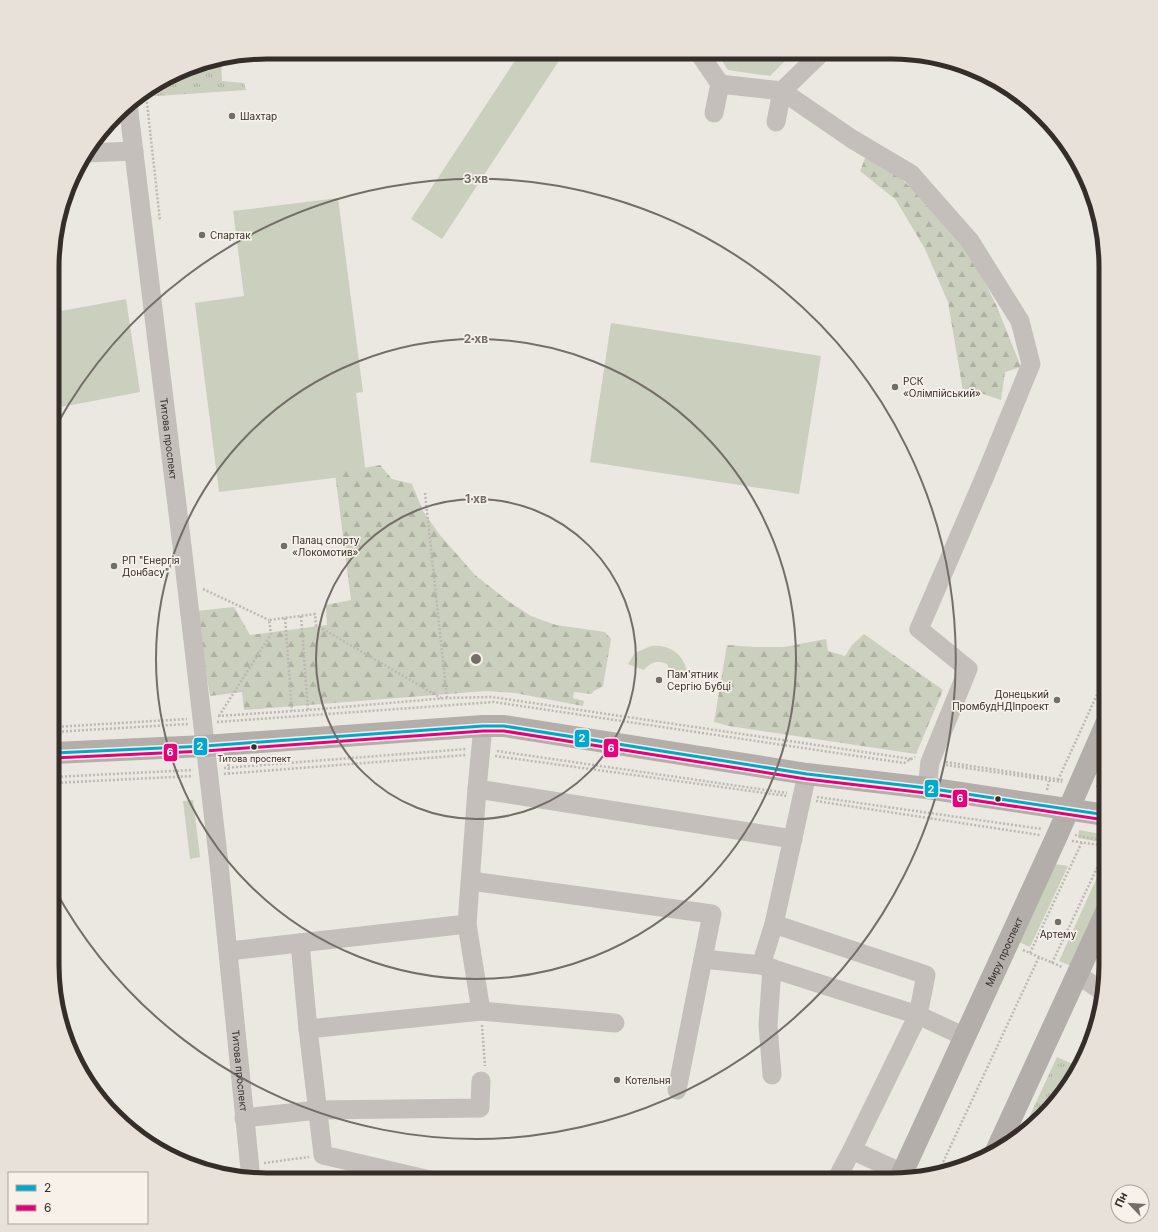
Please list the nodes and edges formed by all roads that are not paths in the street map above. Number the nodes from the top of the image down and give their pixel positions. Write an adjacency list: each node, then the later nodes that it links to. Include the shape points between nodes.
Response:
1 (703, 59): 3 (street)
2 (815, 59): 4 (street)
3 (720, 84): 4 (street); 6 (street)
4 (782, 91): 7 (street); 15 (street, via 852,140 912,174 970,241 1020,321 1031,364 918,629 968,669 930,762)
5 (129, 112): 8 (street, Титова проспект)
6 (714, 113)
7 (776, 122)
8 (134, 151): 9 (street); 12 (street, Титова проспект)
9 (93, 153)
10 (483, 726): 12 (main road); 14 (main road, via 504,726); 16 (street)
11 (1099, 740): 17 (main road, Миру проспект)
12 (205, 746): 13 (main road); 25 (street, Титова проспект)
13 (59, 753)
14 (807, 774): 15 (main road); 19 (street)
15 (927, 788): 17 (main road)
16 (477, 789): 19 (street); 20 (street)
17 (1068, 811): 18 (main road); 34 (main road, Миру проспект)
18 (1099, 814)
19 (793, 839): 22 (street)
20 (471, 881): 21 (street); 26 (street, via 712,914)
21 (467, 924): 24 (street); 30 (street)
22 (774, 924): 27 (street); 31 (street, via 926,975)
23 (1099, 927): 28 (main road)
24 (300, 943): 25 (street); 33 (street)
25 (229, 951): 39 (street, Титова проспект)
26 (703, 958): 27 (street); 37 (street)
27 (766, 966): 31 (street); 35 (street)
28 (1077, 974): 29 (street); 40 (main road)
29 (1098, 988)
30 (481, 1011): 32 (street); 33 (street)
31 (918, 1015): 34 (street); 41 (street)
32 (615, 1023)
33 (308, 1029): 38 (street)
34 (965, 1037): 46 (main road, Миру проспект)
35 (772, 1075)
36 (481, 1081): 38 (street, via 480,1108)
37 (677, 1090)
38 (318, 1110): 39 (street); 43 (street, via 323,1155)
39 (244, 1118): 42 (street, Титова проспект)
40 (1000, 1142)
41 (852, 1150): 44 (street); 45 (street)
42 (250, 1172)
43 (400, 1173)
44 (840, 1173)
45 (895, 1173)
46 (902, 1173)

